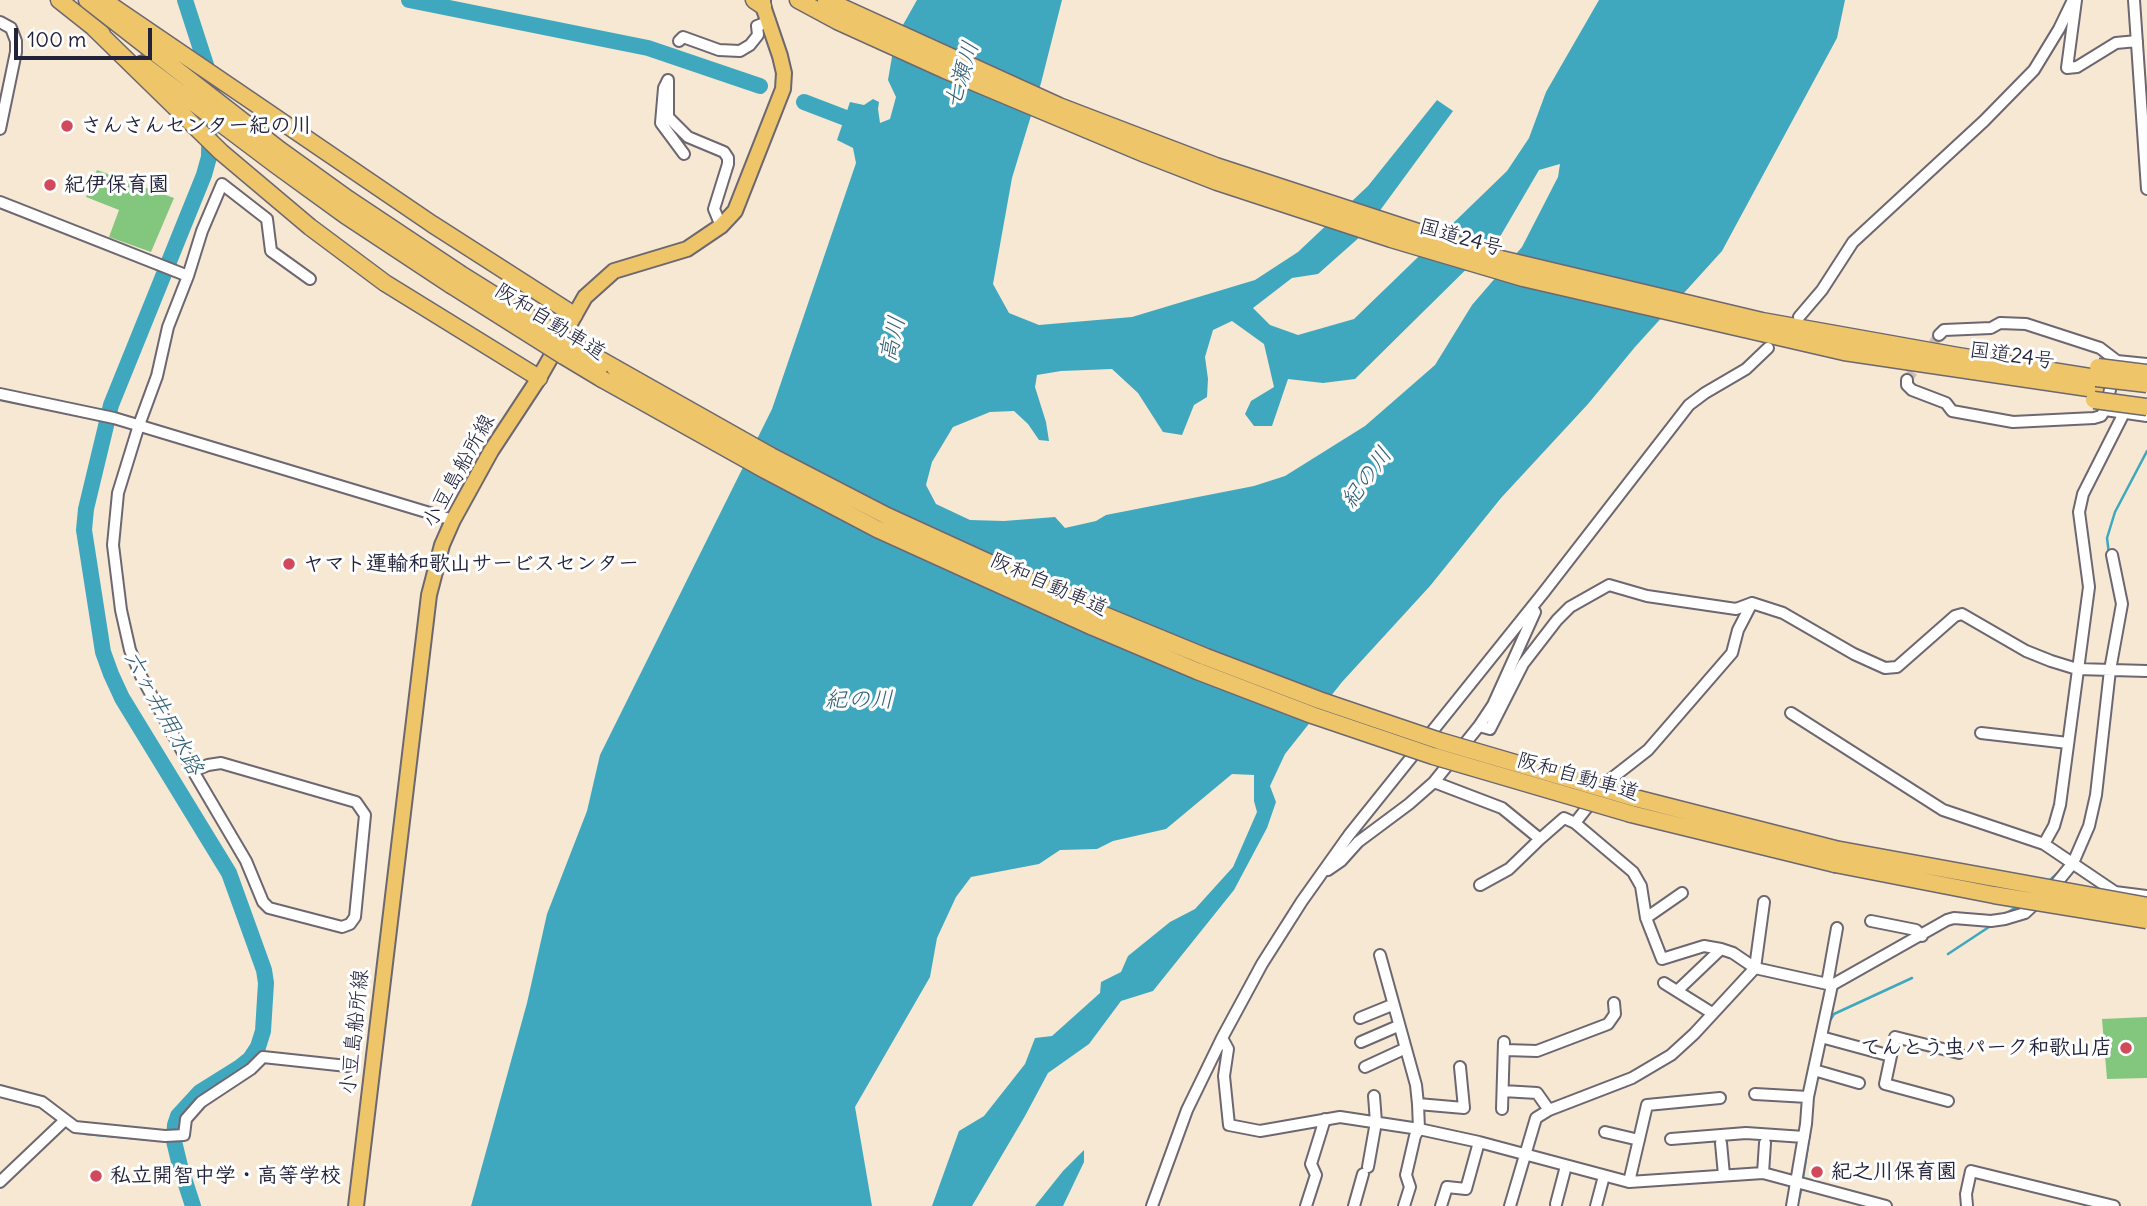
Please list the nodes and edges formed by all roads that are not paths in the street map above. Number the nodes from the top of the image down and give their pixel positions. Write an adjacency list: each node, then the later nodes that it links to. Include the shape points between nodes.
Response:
1 (60, 0): 11 (highway, 阪和自動車道)
2 (87, 0): 21 (highway, 阪和自動車道)
3 (103, 0): 22 (highway, via 432,224)
4 (798, 0): 7 (highway, 国道24号)
5 (2074, 0): 13 (street, via 2067,68 2077,67 2116,43); 23 (street, via 2034,70 1853,242)
6 (2134, 0): 10 (street)
7 (827, 5): 24 (highway, 国道24号, via 1059,106 1216,166 1501,259)
8 (762, 7): 12 (street, via 758,35 740,51 719,50 683,37); 18 (main road, 小豆島船所線, via 782,64 783,89 744,193)
9 (0, 22): 14 (street, via 10,28 16,51)
10 (2141, 23): 13 (street)
11 (94, 29): 21 (highway, 阪和自動車道, via 345,215); 30 (highway, via 221,152 301,219 385,282)
12 (679, 41)
13 (2137, 41): 16 (street)
14 (0, 130)
15 (684, 154): 18 (street, via 661,123 668,80 668,117 688,137 728,158 714,209)
16 (2147, 189)
17 (0, 202): 19 (street)
18 (721, 226): 22 (main road, 小豆島船所線, via 687,249 614,271 585,297)
19 (188, 276): 20 (street, via 222,184 267,219 271,251); 39 (street)
20 (310, 279)
21 (455, 279): 56 (highway, 阪和自動車道, bridge, via 765,470 877,529 1104,632 1312,715 1433,756)
22 (574, 314): 30 (main road, 小豆島船所線)
23 (1800, 317)
24 (1757, 326): 33 (highway, 国道24号, via 1958,356); 33 (highway, 国道24号, via 1843,352)
25 (1939, 335): 27 (street, via 2000,323 2026,324 2100,348)
26 (1768, 348): 42 (street, via 1746,369 1689,405)
27 (2117, 361): 28 (street); 33 (street)
28 (2147, 364)
29 (2147, 373): 33 (highway, bridge)
30 (539, 378): 40 (main road, 小豆島船所線)
31 (1907, 380): 33 (street, via 1912,390 1946,403 1952,411 2013,422 2101,416)
32 (2147, 384): 33 (highway, 国道24号, bridge)
33 (2097, 389): 35 (highway, 国道24号); 36 (highway, bridge); 37 (street)
34 (0, 394): 39 (street)
35 (2147, 396)
36 (2147, 407)
37 (2124, 413): 38 (street); 44 (street, via 2078,512 2089,587)
38 (2147, 416)
39 (139, 425): 40 (street); 51 (street, via 115,518 113,545 121,610 141,677)
40 (453, 520): 121 (main road, 小豆島船所線, via 429,595)
41 (2112, 555): 45 (street, via 2122,604)
42 (1544, 593): 48 (street); 58 (street, via 1349,835)
43 (1752, 603): 44 (street, via 1783,613 1885,668 1897,667 1962,614 2026,651); 48 (street, via 1737,609 1647,596 1609,585 1570,607 1557,620 1523,664 1490,729); 53 (street, via 1732,653 1648,750 1607,782)
44 (2077, 669): 45 (street); 50 (street)
45 (2108, 670): 46 (street); 57 (street, via 2095,802)
46 (2147, 671)
47 (1791, 713): 55 (street, via 1943,810)
48 (1479, 726): 52 (street)
49 (1981, 733): 50 (street)
50 (2068, 743): 55 (street, via 2057,816)
51 (193, 771): 51 (street, via 221,763 356,802 365,815 355,917 350,924 342,927 269,908)
52 (1434, 782): 54 (street, via 1503,808); 58 (street)
53 (1575, 823): 54 (street, via 1564,818); 64 (street, via 1633,872 1644,898)
54 (1540, 839): 59 (street, via 1509,869)
55 (2044, 844): 57 (street)
56 (1835, 857): 63 (highway, 阪和自動車道, bridge); 65 (highway, 阪和自動車道, bridge, via 1994,895)
57 (2071, 861): 61 (street, via 2115,892); 68 (street, via 2055,885 2025,913 1991,921 1954,918)
58 (1323, 874): 80 (street, via 1269,954)
59 (1480, 885)
60 (1682, 893): 64 (street)
61 (2147, 896)
62 (1764, 902): 71 (street)
63 (2147, 906)
64 (1646, 918): 69 (street, via 1662,959 1704,946)
65 (2147, 920)
66 (1871, 921): 68 (street, via 1916,930)
67 (1837, 928): 73 (street)
68 (1922, 936): 73 (street)
69 (1721, 949): 71 (street); 74 (street)
70 (1380, 955): 76 (street)
71 (1755, 968): 73 (street); 77 (street)
72 (1664, 984): 74 (street)
73 (1830, 985): 81 (street)
74 (1677, 991): 77 (street)
75 (1614, 1003): 92 (street, via 1615,1014 1608,1024 1536,1051 1504,1046)
76 (1392, 1005): 78 (street); 79 (street)
77 (1712, 1013): 100 (street, via 1671,1055 1632,1078)
78 (1360, 1018)
79 (1398, 1026): 82 (street); 83 (street)
80 (1222, 1038): 101 (street, via 1228,1049 1224,1076 1229,1125 1260,1131); 122 (street, via 1186,1110)
81 (1824, 1038): 85 (street); 89 (street)
82 (1361, 1042)
83 (1404, 1049): 87 (street); 98 (street)
84 (1959, 1053): 85 (street, via 1895,1037)
85 (1891, 1056): 97 (street, via 1885,1084)
86 (348, 1066): 102 (street, via 262,1057 201,1102 187,1119 184,1135 80,1128)
87 (1365, 1067)
88 (1460, 1067): 98 (street, via 1464,1108)
89 (1816, 1071): 90 (street); 95 (street)
90 (1859, 1083)
91 (0, 1091): 102 (street, via 42,1102)
92 (1503, 1091): 99 (street); 100 (street, via 1536,1093)
93 (1755, 1094): 95 (street)
94 (1374, 1096): 103 (street)
95 (1808, 1097): 106 (street)
96 (1720, 1098): 108 (street, via 1647,1105)
97 (1948, 1101)
98 (1418, 1104): 104 (street)
99 (1502, 1109)
100 (1549, 1110): 112 (street, via 1536,1118)
101 (1325, 1119): 103 (street); 123 (street, via 1311,1164 1316,1175)
102 (64, 1121): 117 (street)
103 (1376, 1122): 104 (street); 124 (street)
104 (1419, 1129): 109 (street); 125 (street, via 1406,1175 1410,1187)
105 (1605, 1132): 108 (street)
106 (1804, 1137): 107 (street, via 1746,1133); 119 (street)
107 (1671, 1139)
108 (1639, 1140): 118 (street)
109 (1479, 1142): 112 (street); 126 (street, via 1466,1189 1447,1187)
110 (1721, 1143): 115 (street)
111 (1765, 1143): 114 (street)
112 (1525, 1155): 113 (street); 127 (street)
113 (1566, 1166): 116 (street); 120 (street)
114 (1763, 1173): 115 (street); 119 (street)
115 (1724, 1175): 118 (street)
116 (1604, 1176): 118 (street); 128 (street)
117 (0, 1182)
118 (1629, 1182)
119 (1797, 1182): 129 (street); 130 (street)
120 (1556, 1204)
121 (356, 1206)
122 (1152, 1206)
123 (1306, 1206)
124 (1354, 1206)
125 (1404, 1206)
126 (1441, 1206)
127 (1510, 1206)
128 (1596, 1206)
129 (1792, 1206)
130 (1883, 1206)
131 (1967, 1206): 132 (street, via 1971,1171)
132 (2114, 1206)

